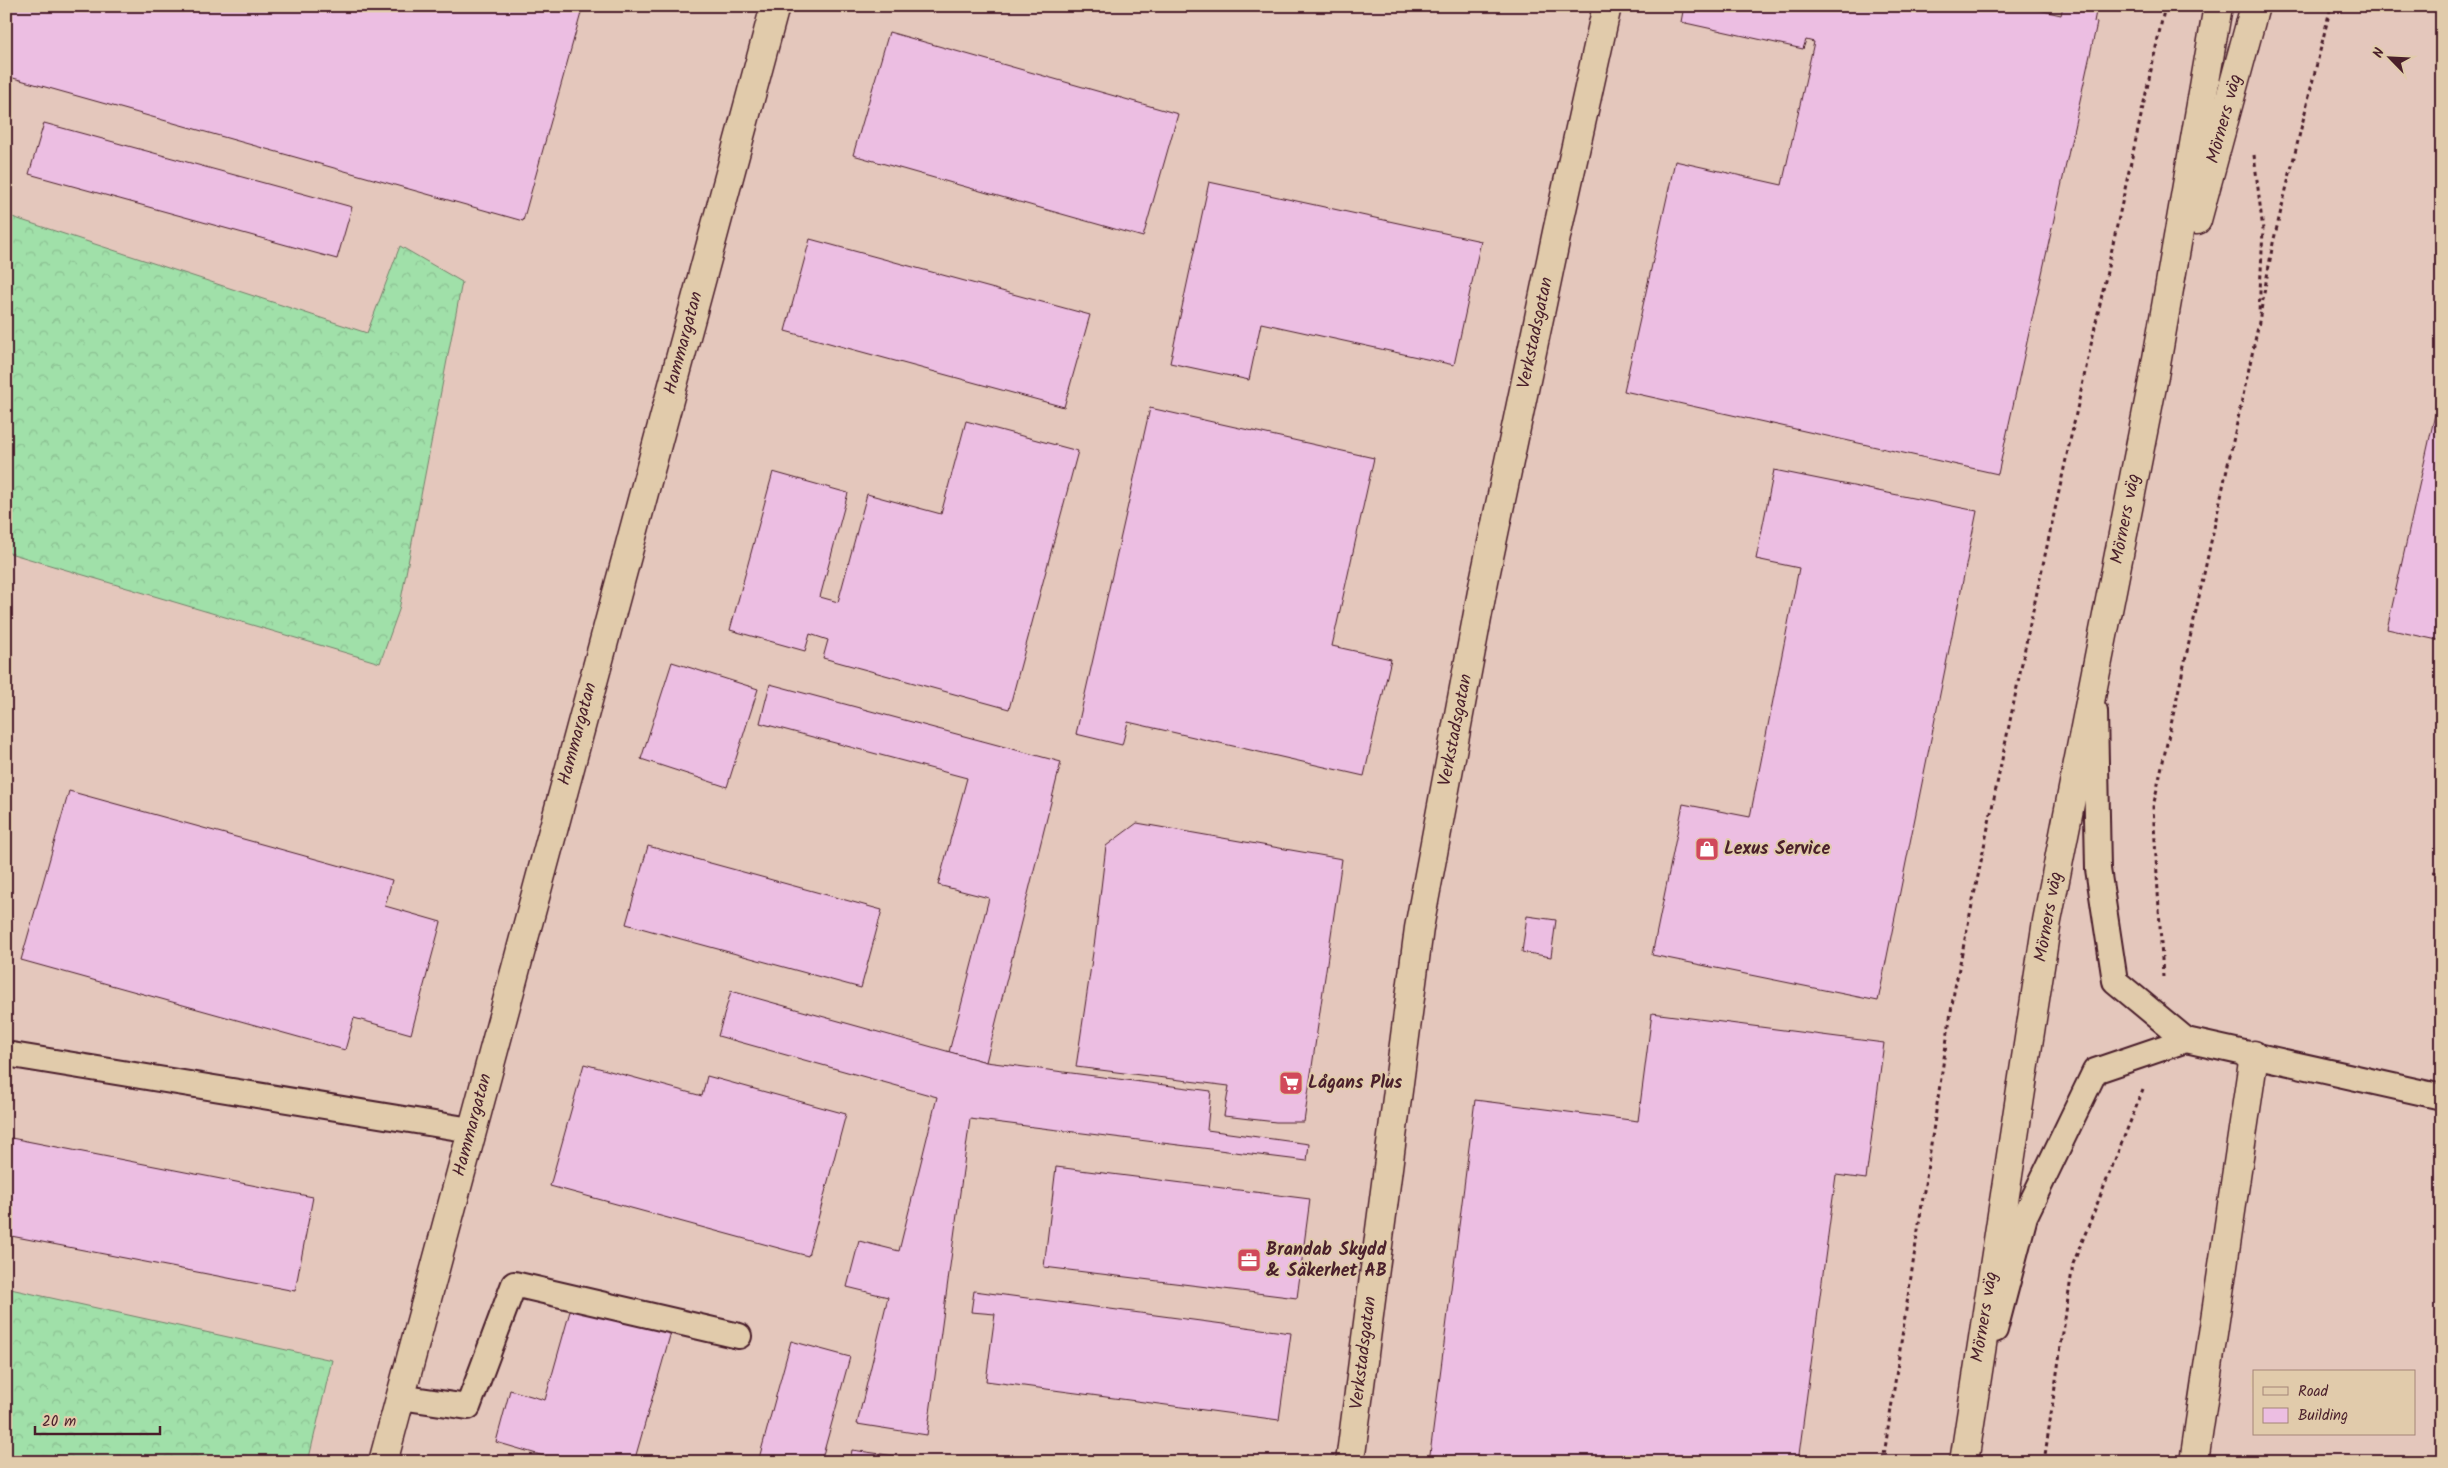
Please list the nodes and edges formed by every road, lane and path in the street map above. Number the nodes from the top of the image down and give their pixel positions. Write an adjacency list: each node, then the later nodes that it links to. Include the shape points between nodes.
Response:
1 (774, 6): 19 (street, Hammargatan)
2 (1607, 6): 24 (street, Verkstadsgatan, via 1556,232 1484,581 1419,928)
3 (2166, 6): 25 (path, via 2030,624 1954,992)
4 (2218, 6): 9 (street, Mörners väg)
5 (2255, 6): 9 (street, Mörners väg)
6 (2331, 6): 8 (path, via 2273,243)
7 (2253, 152): 8 (path, via 2263,230)
8 (2258, 327): 13 (path, via 2153,808 2164,994)
9 (2154, 376): 10 (street, Mörners väg)
10 (2095, 674): 13 (lane, via 2098,870 2115,981); 22 (street, Mörners väg, via 2047,921)
11 (2433, 872): 12 (path)
12 (2442, 874)
13 (2159, 1018): 14 (lane)
14 (2186, 1040): 15 (lane); 17 (lane)
15 (2152, 1051): 22 (lane, via 2095,1070 2025,1216); 26 (path, via 2145,1084 2073,1264)
16 (6, 1054): 19 (lane)
17 (2254, 1055): 18 (lane); 27 (street)
18 (2442, 1097)
19 (471, 1130): 21 (street, Hammargatan)
20 (739, 1336): 21 (lane, via 514,1284 468,1407)
21 (400, 1396): 23 (street, Hammargatan)
22 (1965, 1452)
23 (383, 1462)
24 (1350, 1462)
25 (1883, 1462)
26 (2044, 1462)
27 (2194, 1462)

